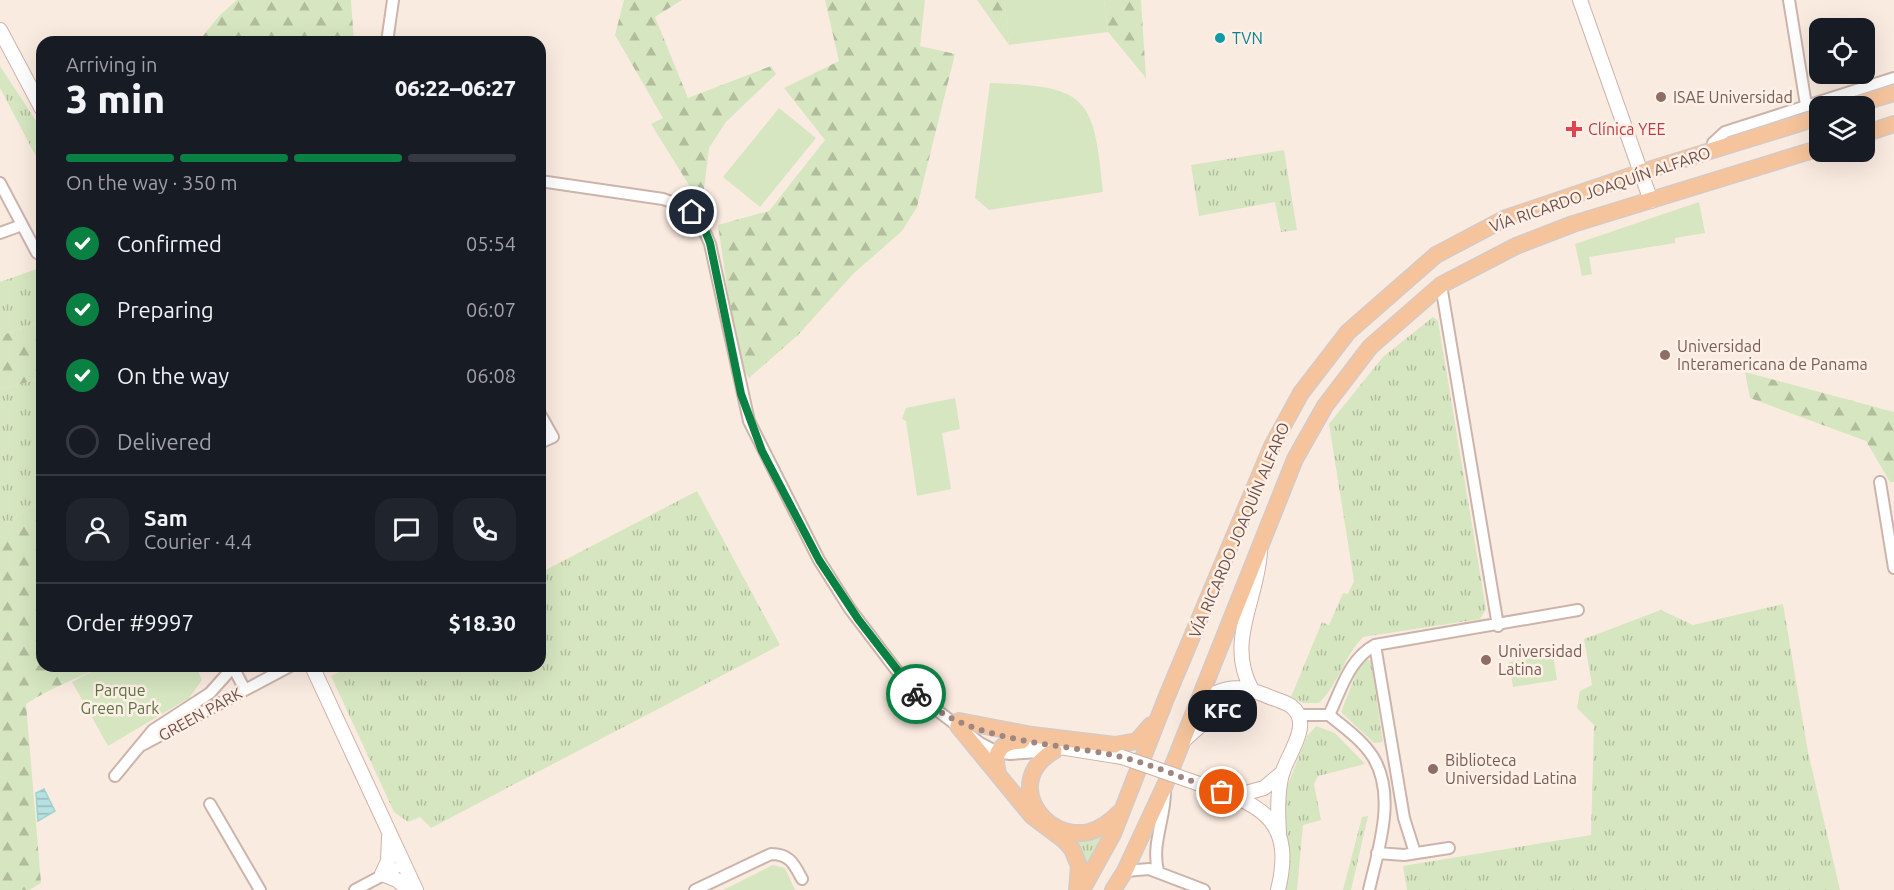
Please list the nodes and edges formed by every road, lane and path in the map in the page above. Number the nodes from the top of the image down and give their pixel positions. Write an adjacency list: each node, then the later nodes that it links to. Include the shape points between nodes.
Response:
1 (393, 0): 5 (street)
2 (1580, 0): 16 (street)
3 (1788, 0): 10 (street)
4 (0, 30): 8 (street)
5 (388, 36)
6 (1894, 78): 10 (street)
7 (1894, 93): 9 (main road)
8 (36, 98)
9 (1875, 99)
10 (1806, 105): 14 (street, via 1725,132)
11 (1809, 120): 14 (main road, VÍA RICARDO JOAQUÍN ALFARO)
12 (1894, 124): 13 (main road)
13 (1875, 130)
14 (1712, 151): 16 (main road, VÍA RICARDO JOAQUÍN ALFARO)
15 (1809, 151): 19 (main road, VÍA RICARDO JOAQUÍN ALFARO)
16 (1642, 172): 19 (street); 38 (main road, VÍA RICARDO JOAQUÍN ALFARO, via 1506,218 1471,235 1436,255 1348,332 1301,393 1272,446)
17 (0, 183): 20 (street)
18 (546, 183): 41 (street, via 663,199 692,212 703,225 716,268 741,394 762,451 819,560 850,609 913,692)
19 (1651, 201): 23 (main road, VÍA RICARDO JOAQUÍN ALFARO, via 1555,230 1473,266)
20 (22, 225): 21 (street); 22 (street)
21 (0, 233)
22 (36, 251)
23 (1441, 285): 27 (main road, VÍA RICARDO JOAQUÍN ALFARO, via 1370,347 1325,406 1296,459); 30 (street)
24 (546, 425): 25 (street, via 553,437)
25 (546, 441)
26 (1880, 482): 28 (street)
27 (1260, 548): 37 (street, via 1259,573 1241,631 1243,670); 43 (main road, VÍA RICARDO JOAQUÍN ALFARO)
28 (1894, 568)
29 (1578, 610): 30 (street)
30 (1498, 626): 31 (street)
31 (1375, 645): 40 (street, via 1355,662); 52 (street)
32 (228, 672): 44 (street, GREEN PARK, via 210,693 153,730)
33 (236, 672): 36 (street)
34 (279, 672): 36 (street, GREEN PARK)
35 (315, 672): 57 (street)
36 (245, 690): 44 (street, GREEN PARK)
37 (1252, 690): 39 (street, via 1291,706); 43 (street, via 1230,687 1216,693 1201,725)
38 (1167, 696): 41 (main road, via 1144,735 1122,745); 56 (main road, VÍA RICARDO JOAQUÍN ALFARO)
39 (1298, 715): 40 (street); 48 (street, via 1297,739)
40 (1329, 715): 53 (street, via 1363,744 1373,758)
41 (958, 723): 42 (street); 47 (street); 49 (main road)
42 (1022, 741): 45 (street); 47 (main road, via 1007,742)
43 (1181, 743): 51 (main road, VÍA RICARDO JOAQUÍN ALFARO)
44 (142, 745): 50 (street, GREEN PARK)
45 (1074, 750): 46 (street); 54 (street, bridge, via 1122,758)
46 (1054, 751): 47 (street); 56 (main road, via 1037,763 1029,779 1031,800 1043,815 1062,829 1085,833 1105,825)
47 (997, 752): 49 (main road)
48 (1283, 772): 54 (street, via 1264,788); 58 (street)
49 (999, 774): 72 (main road, via 1032,816 1072,849 1079,866)
50 (115, 776)
51 (1165, 785): 63 (main road, VÍA RICARDO JOAQUÍN ALFARO); 64 (street, via 1164,814 1155,848)
52 (1400, 788): 53 (street); 61 (street)
53 (1384, 790): 60 (street)
54 (1235, 796): 58 (street, via 1262,811)
55 (210, 804): 67 (street)
56 (1122, 810): 72 (main road, VÍA RICARDO JOAQUÍN ALFARO, via 1103,855)
57 (389, 832): 62 (street); 65 (street, via 388,861)
58 (1279, 834): 75 (street, via 1284,852)
59 (1449, 848): 61 (street)
60 (1377, 853): 61 (street); 76 (street)
61 (1415, 853)
62 (404, 864): 65 (street); 70 (street)
63 (1125, 871): 64 (street); 73 (main road, VÍA RICARDO JOAQUÍN ALFARO)
64 (1158, 871): 74 (street)
65 (382, 874): 68 (street); 69 (street)
66 (802, 879): 71 (street, via 790,858 771,854)
67 (260, 890)
68 (355, 890)
69 (409, 890)
70 (416, 890)
71 (695, 890)
72 (1080, 890)
73 (1113, 890)
74 (1204, 890)
75 (1278, 890)
76 (1369, 890)

